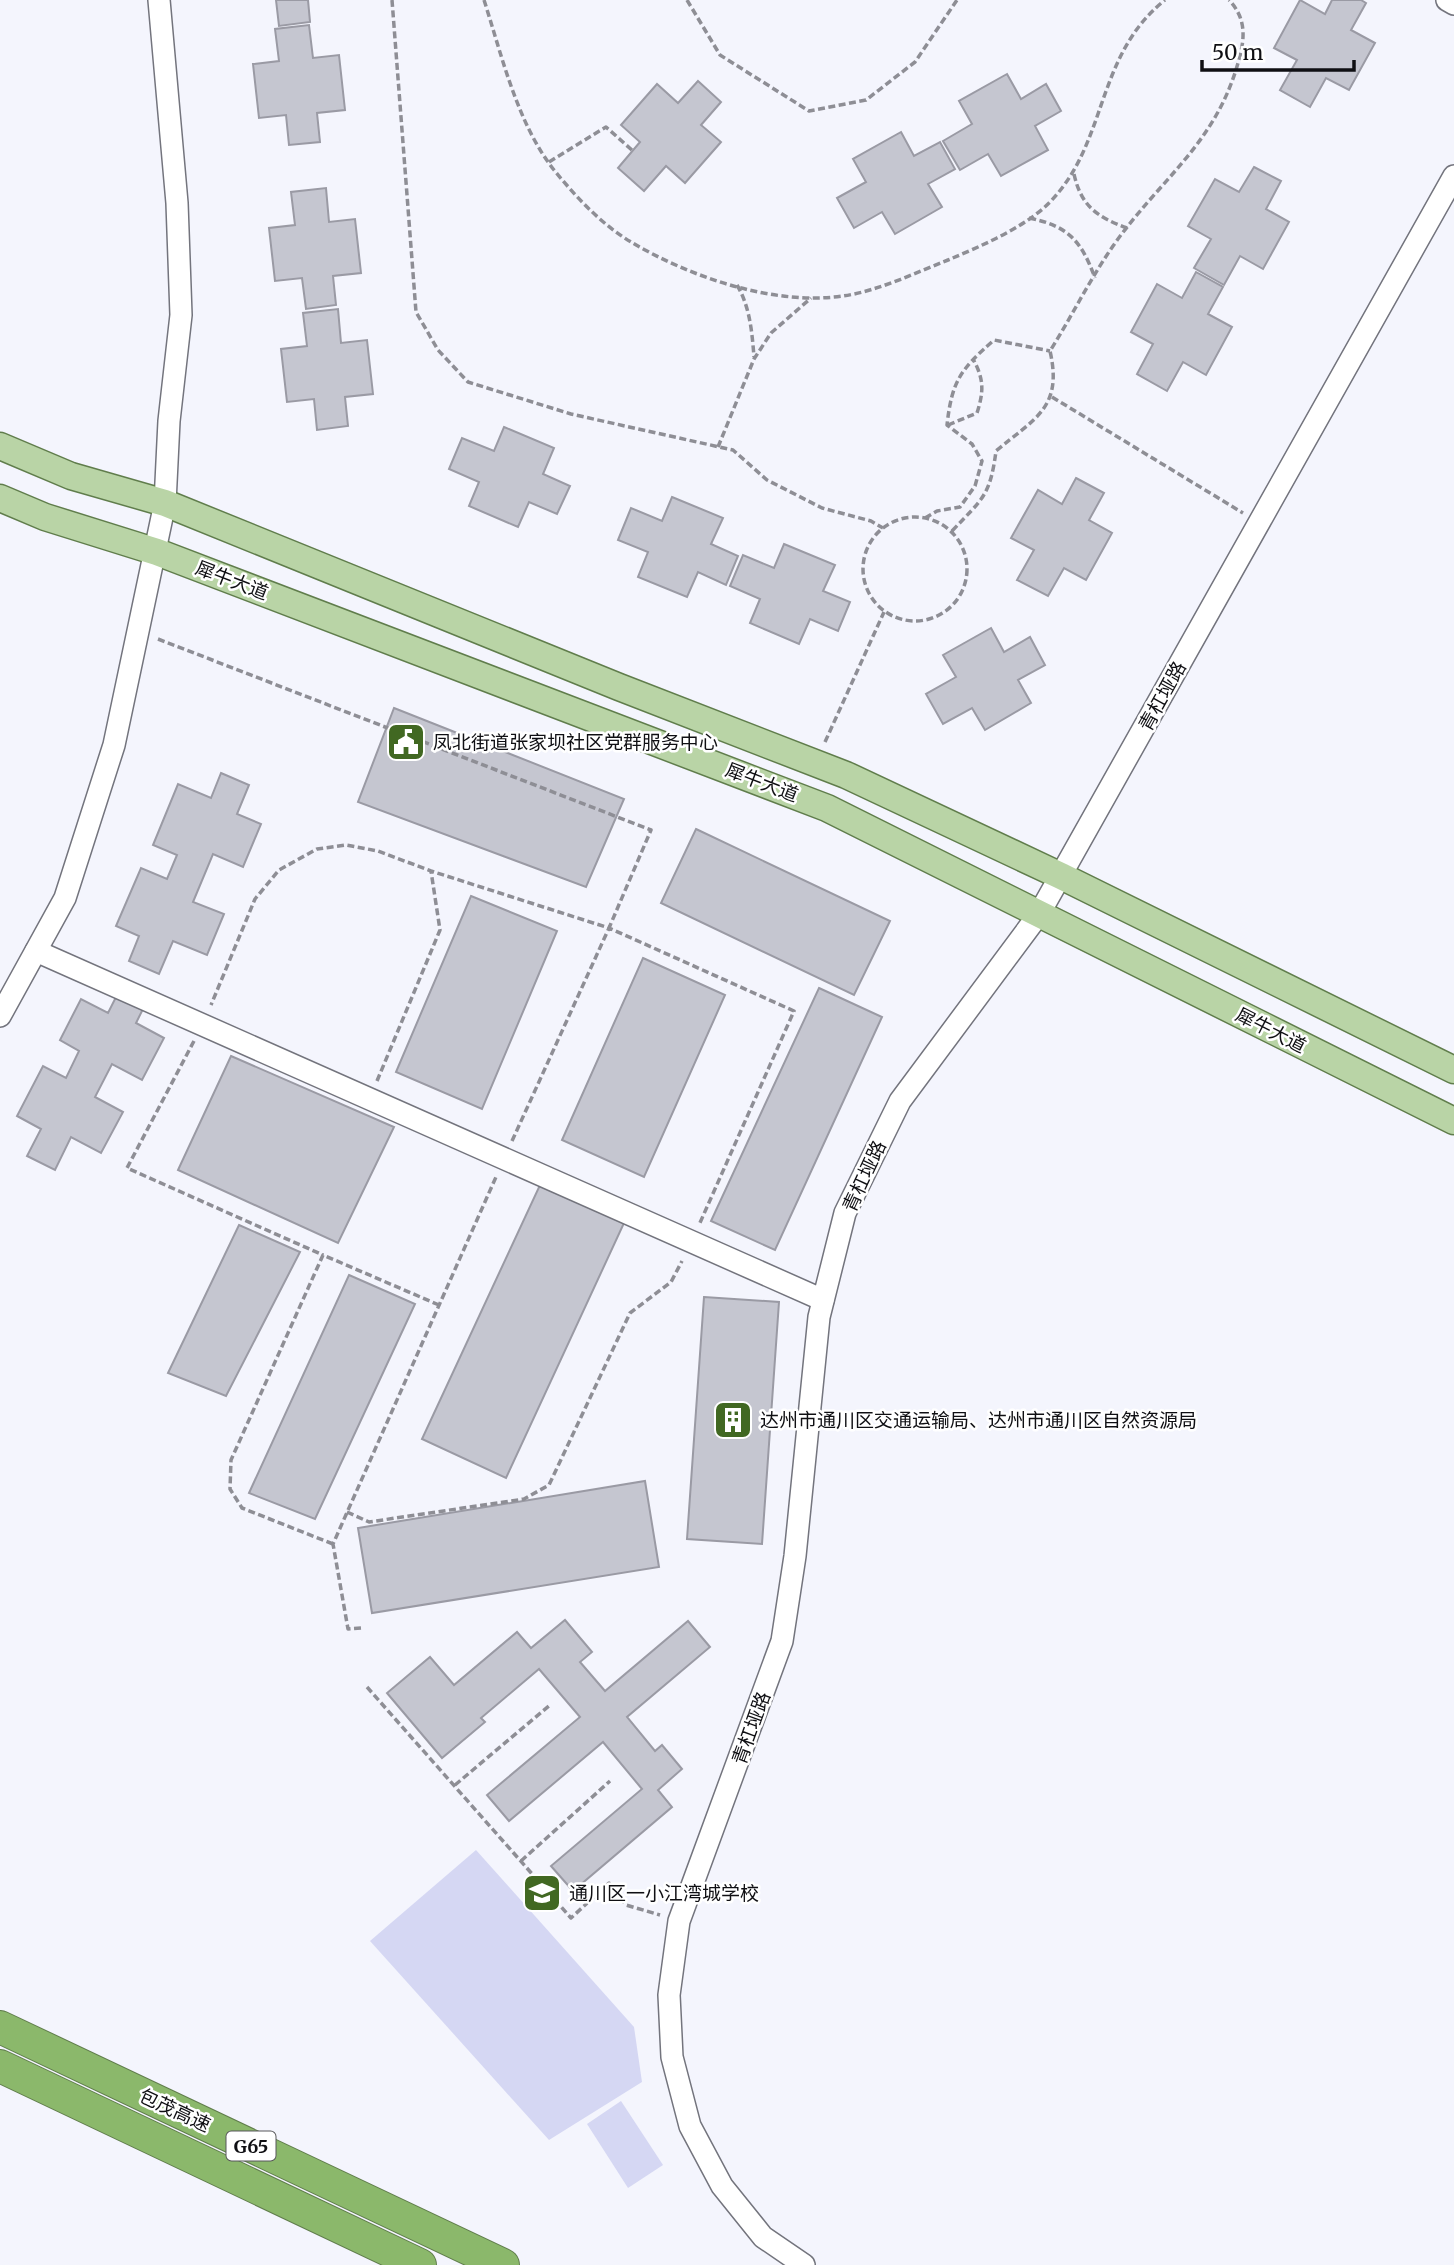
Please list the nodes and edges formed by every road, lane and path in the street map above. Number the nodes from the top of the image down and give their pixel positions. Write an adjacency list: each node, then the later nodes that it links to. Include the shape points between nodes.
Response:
1 (159, 0): 27 (street, via 177,203 181,315)
2 (392, 0): 25 (path, via 416,312 438,350 468,382 571,414)
3 (484, 0): 11 (path, via 526,121)
4 (687, 0): 5 (path, via 720,55 809,111 866,100 915,62)
5 (957, 0)
6 (1165, 0): 12 (path, via 1149,13 1121,53)
7 (1228, 0): 15 (path, via 1241,13 1244,42 1230,92 1195,149)
8 (1447, 0): 9 (street)
9 (1454, 4)
10 (633, 151): 11 (path, via 606,127)
11 (549, 162): 17 (path, via 586,207 630,242 692,271)
12 (1074, 173): 14 (path, via 1047,205); 15 (path, via 1083,202 1108,221)
13 (1454, 176): 29 (street, 青杠垭路)
14 (1028, 218): 16 (path, via 1068,232 1086,253); 18 (path, via 904,278 844,296)
15 (1127, 228): 16 (path)
16 (1095, 278): 19 (path)
17 (737, 285): 18 (path); 20 (path, via 752,326)
18 (812, 297): 20 (path, via 772,333)
19 (1050, 351): 21 (path, via 994,340); 22 (path)
20 (754, 359): 25 (path)
21 (972, 359): 23 (path, via 951,389); 23 (path, via 984,391 977,413)
22 (1052, 397): 29 (path); 31 (path, via 1034,419 996,450 983,500)
23 (947, 425): 28 (path, via 972,444 982,461 975,486 960,507)
24 (0, 446): 27 (main road, 犀牛大道, via 71,476)
25 (718, 447): 30 (path, via 733,450 767,480 822,508)
26 (0, 498): 32 (main road, 犀牛大道)
27 (165, 503): 32 (street); 35 (main road, 犀牛大道)
28 (925, 518): 30 (path, via 904,518); 31 (path)
29 (1259, 523): 37 (street, 青杠垭路)
30 (883, 528): 33 (path, via 866,551 863,568 864,584)
31 (952, 531): 33 (path, via 968,562 961,596 950,609 917,622)
32 (157, 552): 34 (street); 38 (main road, 犀牛大道, via 827,808)
33 (884, 612): 35 (path)
34 (139, 632): 36 (path, via 651,830 609,928); 39 (street, via 114,745 65,898)
35 (815, 763): 37 (main road, 犀牛大道)
36 (431, 871): 41 (path, via 378,851 346,845 317,849 279,870 255,899); 43 (path, via 440,930)
37 (1062, 876): 38 (street, 青杠垭路); 42 (main road, 犀牛大道)
38 (1040, 914): 44 (main road, 犀牛大道); 47 (street, 青杠垭路, via 900,1101 845,1213)
39 (36, 951): 40 (street); 41 (street)
40 (0, 1016)
41 (202, 1025): 43 (street); 46 (path, via 127,1168)
42 (1454, 1070)
43 (370, 1099): 45 (street)
44 (1454, 1121)
45 (691, 1242): 47 (street); 49 (path, via 671,1282 630,1313 549,1485 524,1499 369,1522)
46 (323, 1255): 48 (path); 50 (path, via 231,1460 230,1489 242,1508)
47 (823, 1300): 56 (street, 青杠垭路, via 782,1641)
48 (439, 1305)
49 (347, 1512)
50 (333, 1544)
51 (367, 1688): 54 (path)
52 (550, 1705): 54 (path)
53 (610, 1782): 55 (path)
54 (454, 1786): 55 (path)
55 (521, 1861): 56 (path, via 571,1918 609,1883 626,1905)
56 (679, 1921): 61 (street, 青杠垭路, via 669,1995 672,2057 690,2126 722,2186 763,2237)
57 (0, 2027): 60 (highway, 包茂高速 / G65)
58 (0, 2066): 59 (highway, 包茂高速 / G65)
59 (420, 2265)
60 (503, 2265)
61 (804, 2265)

